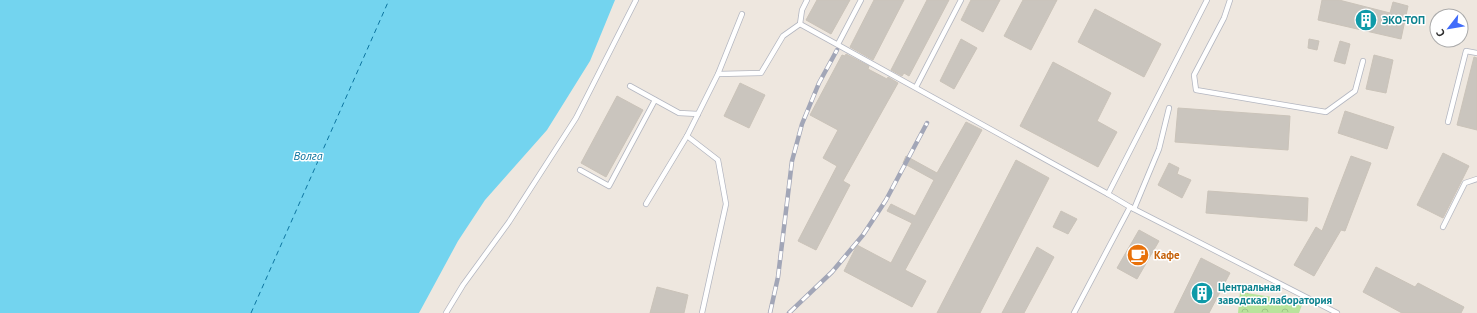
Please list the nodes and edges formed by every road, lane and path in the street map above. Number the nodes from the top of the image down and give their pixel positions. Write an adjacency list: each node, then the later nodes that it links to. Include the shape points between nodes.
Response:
1 (636, 0): 26 (lane, via 576,118)
2 (807, 0): 8 (lane)
3 (861, 0): 9 (lane)
4 (961, 0): 14 (lane)
5 (1207, 0): 22 (lane)
6 (1230, 0): 11 (lane, via 1224,18 1194,75 1196,90 1326,112 1355,91)
7 (742, 14): 12 (lane)
8 (800, 24): 9 (lane); 12 (lane, via 783,36 761,73)
9 (838, 44): 14 (lane)
10 (1477, 53): 18 (lane, via 1466,51)
11 (1363, 61)
12 (718, 74): 17 (lane)
13 (630, 86): 15 (lane)
14 (916, 87): 22 (lane)
15 (655, 100): 17 (lane, via 679,113); 20 (lane, via 610,186)
16 (1170, 108): 24 (lane, via 1159,148)
17 (698, 114): 19 (lane)
18 (1448, 122)
19 (687, 136): 23 (lane); 27 (lane, via 718,160 726,204)
20 (580, 170)
21 (1477, 179): 25 (lane, via 1465,183)
22 (1108, 194): 24 (lane)
23 (646, 204)
24 (1132, 208): 28 (lane); 29 (lane)
25 (1443, 228)
26 (446, 313)
27 (702, 313)
28 (1074, 313)
29 (1337, 313)

